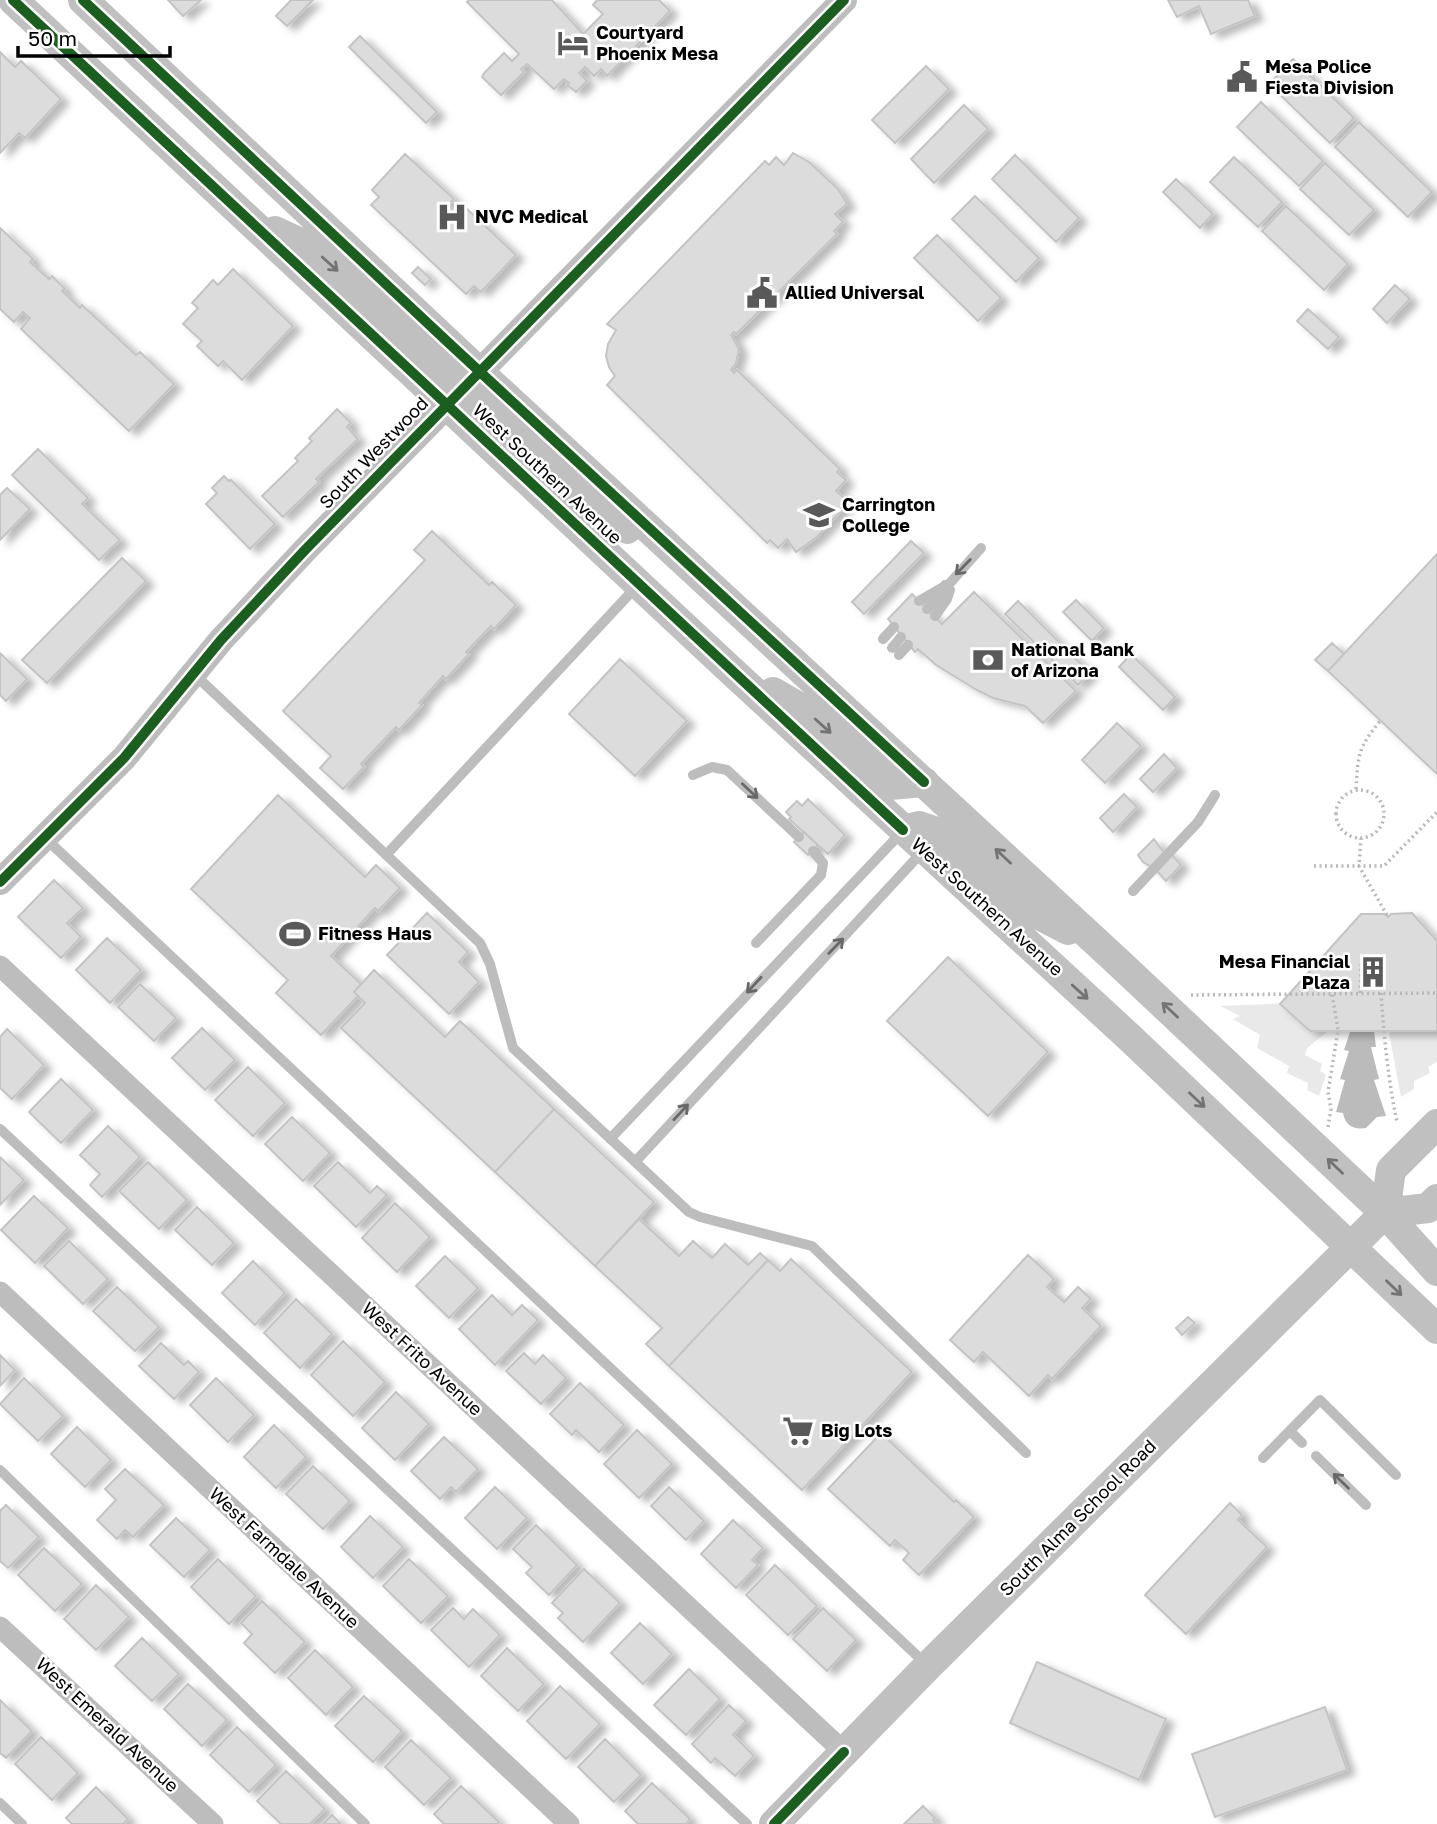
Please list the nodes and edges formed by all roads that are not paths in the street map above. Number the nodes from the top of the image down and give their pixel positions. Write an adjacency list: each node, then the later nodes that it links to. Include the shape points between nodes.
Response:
1 (13, 0): 5 (main road, West Southern Avenue)
2 (83, 0): 4 (main road, West Southern Avenue)
3 (844, 0): 7 (street, South Westwood)
4 (141, 55): 5 (main road); 7 (main road, West Southern Avenue)
5 (111, 91): 6 (main road, West Southern Avenue)
6 (249, 220): 7 (main road, one-way to 7, via 320,255 445,370 460,374); 8 (main road, West Southern Avenue)
7 (478, 371): 8 (street, South Westwood); 9 (main road, West Southern Avenue)
8 (446, 404): 9 (main road, via 477,403 487,408 588,502 626,528); 11 (main road, West Southern Avenue); 16 (street, South Westwood)
9 (662, 540): 18 (main road, West Southern Avenue)
10 (981, 548): 12 (lane, one-way to 12)
11 (639, 584): 15 (main road, West Southern Avenue); 24 (lane)
12 (945, 586): 12 (lane, via 927,609 947,599 950,590)
13 (883, 639): 14 (lane, via 901,636)
14 (896, 652)
15 (724, 664): 18 (main road, one-way to 18, via 810,714 890,785); 22 (main road, West Southern Avenue)
16 (193, 673): 21 (street, South Westwood, via 124,758); 24 (lane)
17 (693, 775): 20 (lane, one-way to 20, via 712,767 727,770)
18 (923, 782): 28 (main road, West Southern Avenue, one-way to 18)
19 (1215, 795): 26 (lane, via 1198,822)
20 (799, 837)
21 (45, 838): 25 (street, South Westwood); 49 (lane)
22 (914, 840): 28 (main road, via 919,826 942,834 1023,906); 32 (lane, one-way to 32); 33 (lane, one-way to 22); 36 (main road, West Southern Avenue, one-way to 36)
23 (813, 851): 27 (lane, via 823,863 821,875)
24 (386, 855): 32 (lane, via 481,943 513,1048)
25 (0, 882)
26 (1133, 891)
27 (756, 943)
28 (1102, 947): 35 (main road, West Southern Avenue, one-way to 28)
29 (0, 966): 50 (street, West Frito Avenue)
30 (1437, 1124): 35 (main road, via 1391,1170)
31 (0, 1129): 56 (lane)
32 (610, 1139): 33 (lane)
33 (635, 1162): 42 (lane, via 694,1215 812,1246)
34 (1437, 1199): 35 (main road, via 1428,1208)
35 (1385, 1213): 36 (main road, South Alma School Road); 37 (main road, West Southern Avenue)
36 (1351, 1246): 39 (main road, West Southern Avenue, one-way to 39); 49 (main road, South Alma School Road)
37 (1437, 1271)
38 (0, 1292): 55 (street, West Farmdale Avenue)
39 (1437, 1329)
40 (1290, 1431): 41 (lane); 44 (lane); 46 (lane, via 1320,1400)
41 (1302, 1443)
42 (1026, 1454)
43 (1316, 1457): 47 (lane, one-way to 43)
44 (1263, 1458)
45 (0, 1470): 54 (lane)
46 (1396, 1475)
47 (1366, 1505)
48 (0, 1627): 53 (street, West Emerald Avenue)
49 (928, 1666): 50 (main road, South Alma School Road)
50 (844, 1752): 57 (main road, South Alma School Road)
51 (0, 1804): 52 (lane)
52 (22, 1824)
53 (213, 1824)
54 (365, 1824)
55 (569, 1824)
56 (747, 1824)
57 (774, 1824)

